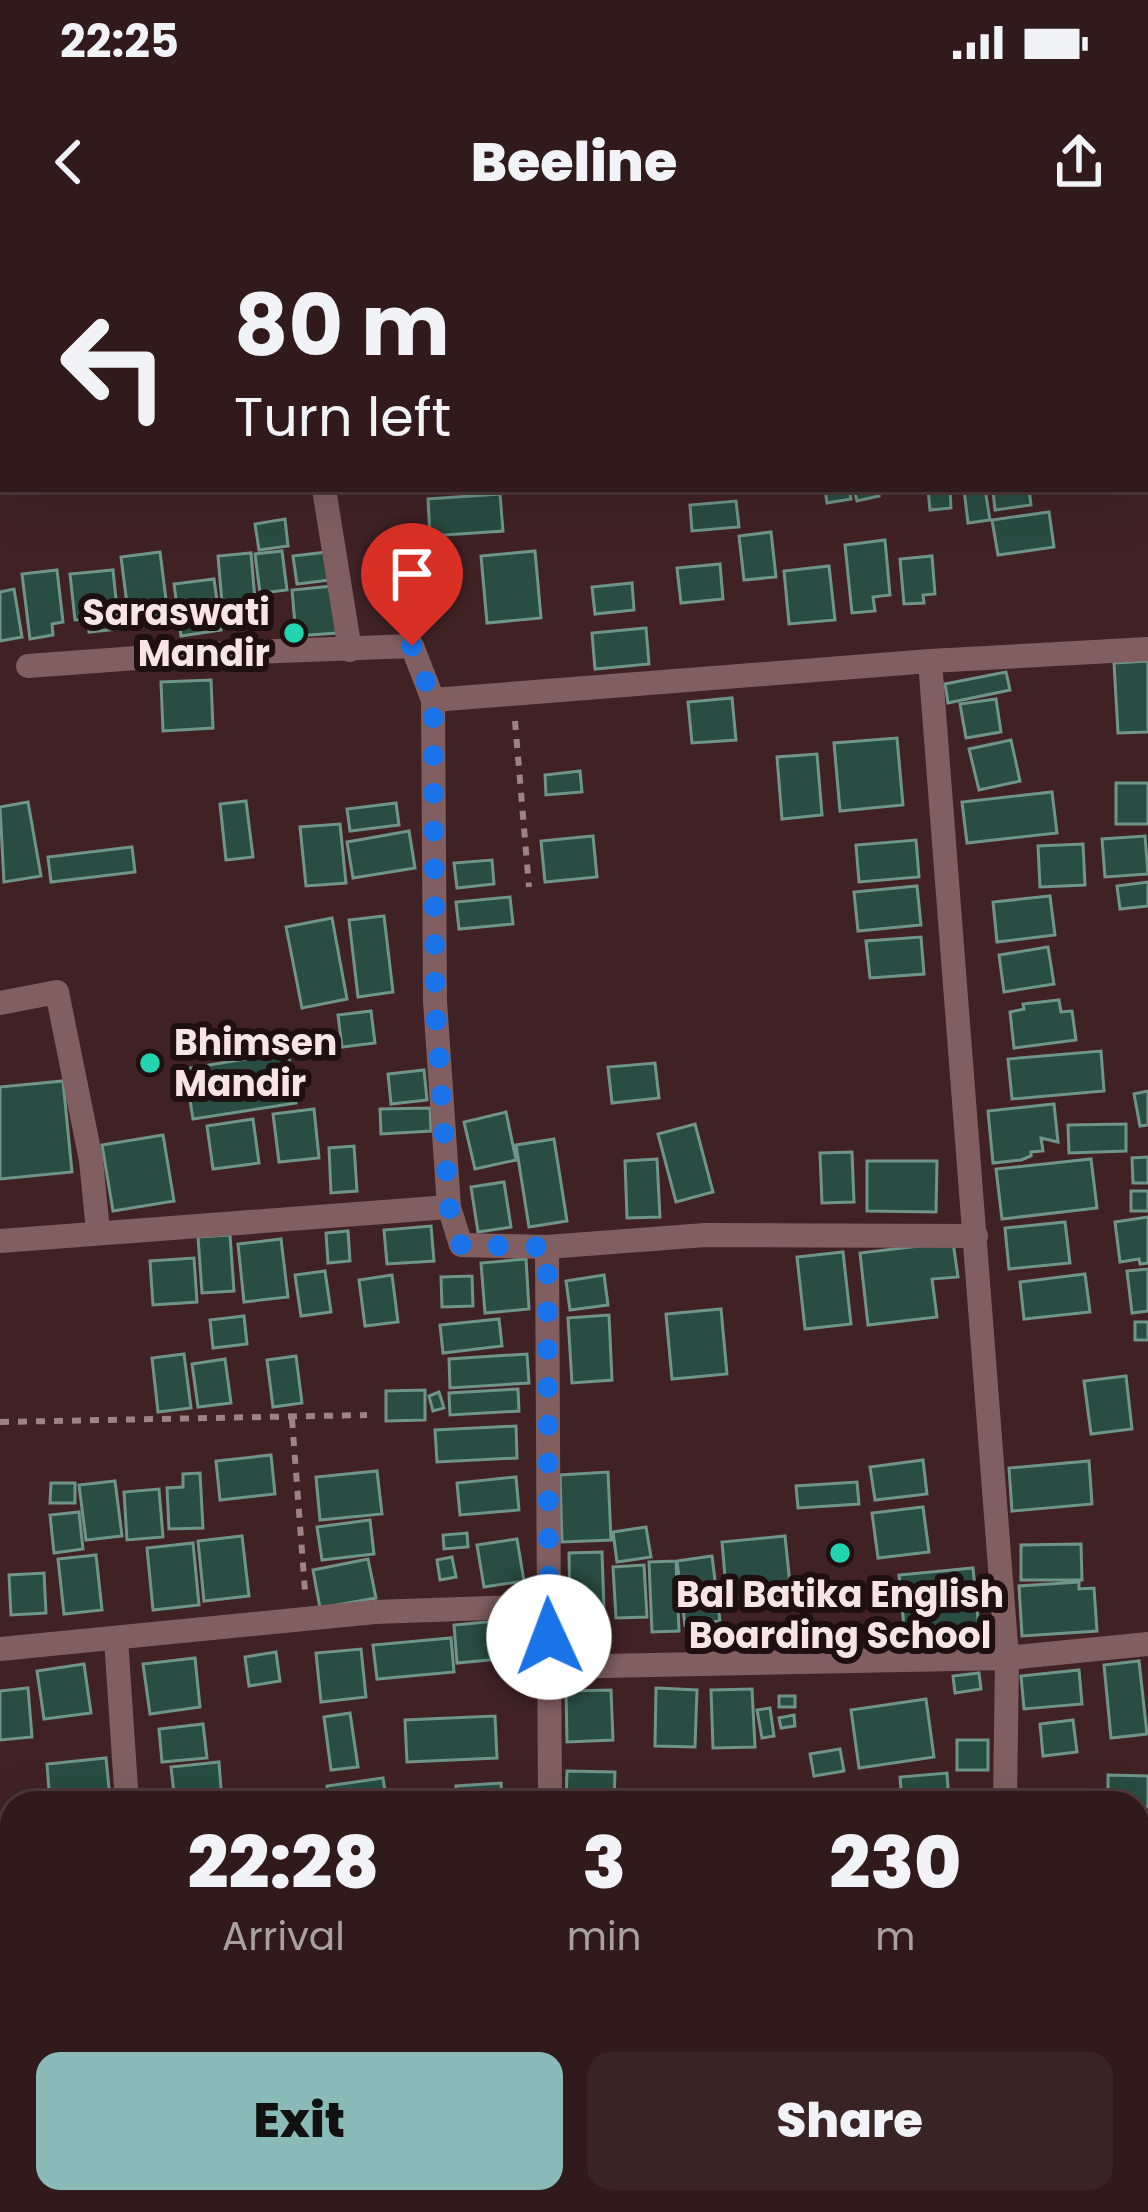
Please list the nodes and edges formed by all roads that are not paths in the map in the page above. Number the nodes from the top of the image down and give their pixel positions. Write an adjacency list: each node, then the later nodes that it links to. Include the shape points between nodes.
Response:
1 (324, 492): 3 (street)
2 (1148, 649): 4 (street)
3 (350, 650): 5 (street); 6 (street, via 412,646)
4 (930, 661): 6 (street); 10 (street)
5 (28, 666)
6 (433, 700): 8 (street, via 435,1001)
7 (0, 1003): 9 (street, via 57,992)
8 (449, 1207): 9 (street); 12 (street, via 461,1245)
9 (98, 1231): 11 (street)
10 (976, 1236): 12 (street, via 705,1235); 17 (street)
11 (0, 1241)
12 (547, 1247): 13 (street)
13 (547, 1606): 14 (street, via 307,1618); 18 (street)
14 (116, 1639): 16 (street); 19 (street)
15 (1148, 1644): 17 (street)
16 (0, 1649)
17 (1007, 1658): 18 (street); 21 (street)
18 (550, 1667): 20 (street)
19 (126, 1791)
20 (550, 1791)
21 (1005, 1791)

